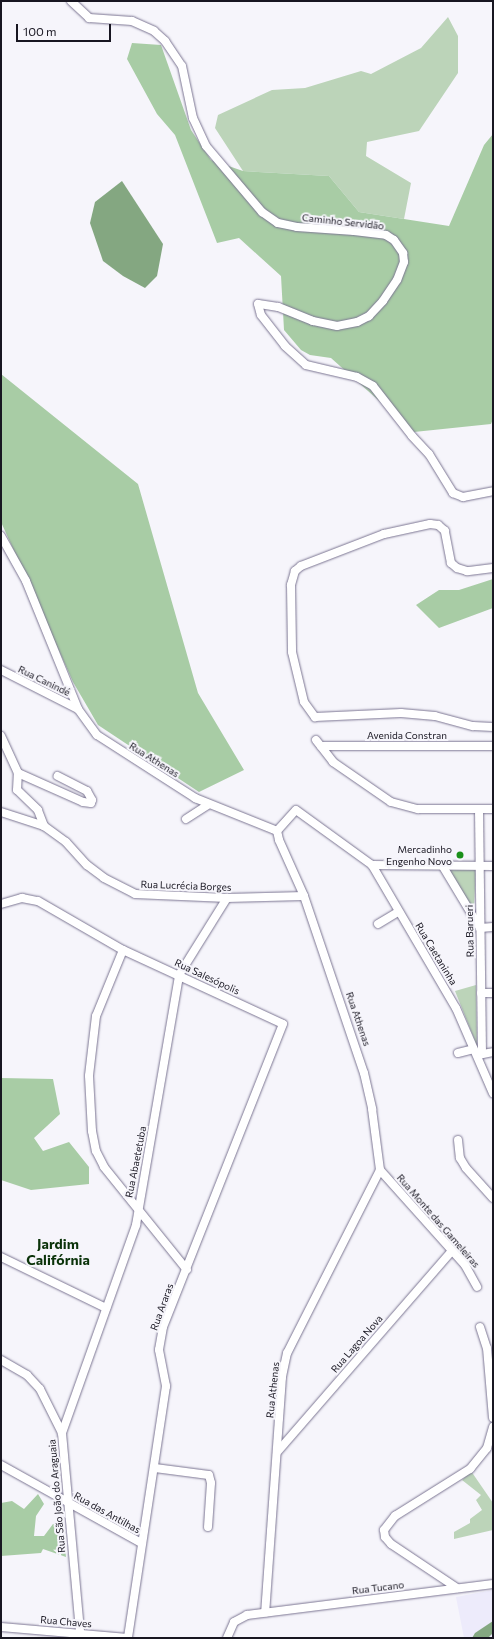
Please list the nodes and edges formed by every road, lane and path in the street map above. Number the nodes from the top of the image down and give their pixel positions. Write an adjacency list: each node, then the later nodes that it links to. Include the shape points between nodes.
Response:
1 (71, 1): 2 (street, Caminho Servidão, via 89,18 132,21 154,31 165,41 182,66 193,118 206,146 262,212 284,224 386,235 397,243 403,253 404,262 397,280 369,316 337,326 313,321 278,307 258,304 261,315 285,346 306,365 357,377 373,386 429,454 454,493 462,497)
2 (493, 491)
3 (1, 536): 6 (street, Rua Athenas, via 26,581)
4 (493, 568): 7 (street, via 467,571 457,568 452,563 445,531 438,525 430,524 384,534 306,564 295,571 291,585 292,652 304,702 315,717 401,713 435,716 473,726)
5 (1, 670): 6 (street, Rua Canindé)
6 (78, 709): 12 (street, Rua Athenas, via 97,735)
7 (493, 727)
8 (1, 736): 10 (street, Rua Lucrécia Borges)
9 (493, 746): 13 (street, Avenida Constran, via 318,743 333,762 391,802 418,809)
10 (18, 773): 11 (street, via 83,802 92,802 92,797 87,791); 17 (street, Rua Lucrécia Borges, via 17,790 38,810)
11 (58, 776)
12 (209, 804): 16 (street); 18 (street, Rua Athenas)
13 (479, 809): 14 (street); 21 (street, Rua Barueri)
14 (493, 809)
15 (1, 812): 17 (street, Rua Lucrécia Borges)
16 (186, 819)
17 (44, 826): 24 (street, Rua Lucrécia Borges, via 66,842 87,865 121,888 147,895)
18 (277, 830): 19 (street, via 296,810); 23 (street, Rua Athenas)
19 (372, 866): 20 (street); 26 (street, Rua Caetaninha)
20 (442, 866): 21 (street); 29 (street)
21 (479, 866): 22 (street); 29 (street, Rua Barueri)
22 (493, 866)
23 (304, 896): 24 (street, Rua Lucrécia Borges); 40 (street, Rua Athenas, via 359,1053 372,1109)
24 (227, 898): 31 (street, Rua Abaetetuba)
25 (1, 904): 30 (street, Rua Salesópolis, via 22,898 38,901)
26 (398, 912): 27 (street); 35 (street, Rua Caetaninha, via 456,1008)
27 (378, 924)
28 (493, 927): 29 (street)
29 (480, 928): 32 (street, Rua Barueri)
30 (123, 950): 31 (street, Rua Salesópolis); 42 (street, via 96,1016 89,1076 92,1131 96,1151 104,1167)
31 (179, 975): 34 (street, Rua Salesópolis); 42 (street, Rua Abaetetuba)
32 (481, 993): 33 (street); 35 (street, Rua Barueri)
33 (493, 993)
34 (283, 1024): 45 (street, Rua Araras)
35 (477, 1052): 36 (street); 37 (street); 38 (street, Rua Caetaninha)
36 (493, 1052)
37 (458, 1053)
38 (493, 1093)
39 (458, 1140): 41 (street, via 460,1158 466,1168)
40 (380, 1170): 43 (street, Rua Monte das Gameleiras); 53 (street, Rua Athenas, via 287,1353 282,1377)
41 (493, 1198)
42 (137, 1208): 45 (street); 47 (street, Rua Abaetetuba, via 136,1225)
43 (452, 1251): 46 (street, Rua Monte das Gameleiras, via 465,1265); 53 (street, Rua Lagoa Nova)
44 (1, 1257): 47 (street)
45 (187, 1270): 55 (street, Rua Araras, via 160,1341 166,1386)
46 (477, 1287)
47 (106, 1308): 52 (street, Rua Abaetetuba)
48 (480, 1327): 50 (street, via 487,1348)
49 (1, 1360): 52 (street, Rua São João do Araguaia, via 27,1375 40,1389)
50 (493, 1418)
51 (493, 1427): 60 (street, via 487,1448 470,1469 395,1516 384,1530 385,1537 391,1544)
52 (62, 1433): 56 (street, Rua São João do Araguaia)
53 (278, 1451): 61 (street, Rua Athenas)
54 (1, 1465): 56 (street, Rua das Antilhas)
55 (155, 1468): 57 (street, via 209,1475 211,1483); 58 (street, Rua Araras)
56 (67, 1502): 58 (street, Rua das Antilhas); 63 (street, Rua São João do Araguaia)
57 (208, 1527)
58 (142, 1543): 64 (street, Rua Araras)
59 (493, 1584): 60 (street, Rua Tucano)
60 (458, 1588): 61 (street, Rua Tucano)
61 (265, 1612): 65 (street, Rua Tucano, via 240,1618 230,1629)
62 (1, 1627): 63 (street, Rua Chaves)
63 (80, 1632): 64 (street, Rua Chaves)
64 (128, 1638)
65 (227, 1638)

